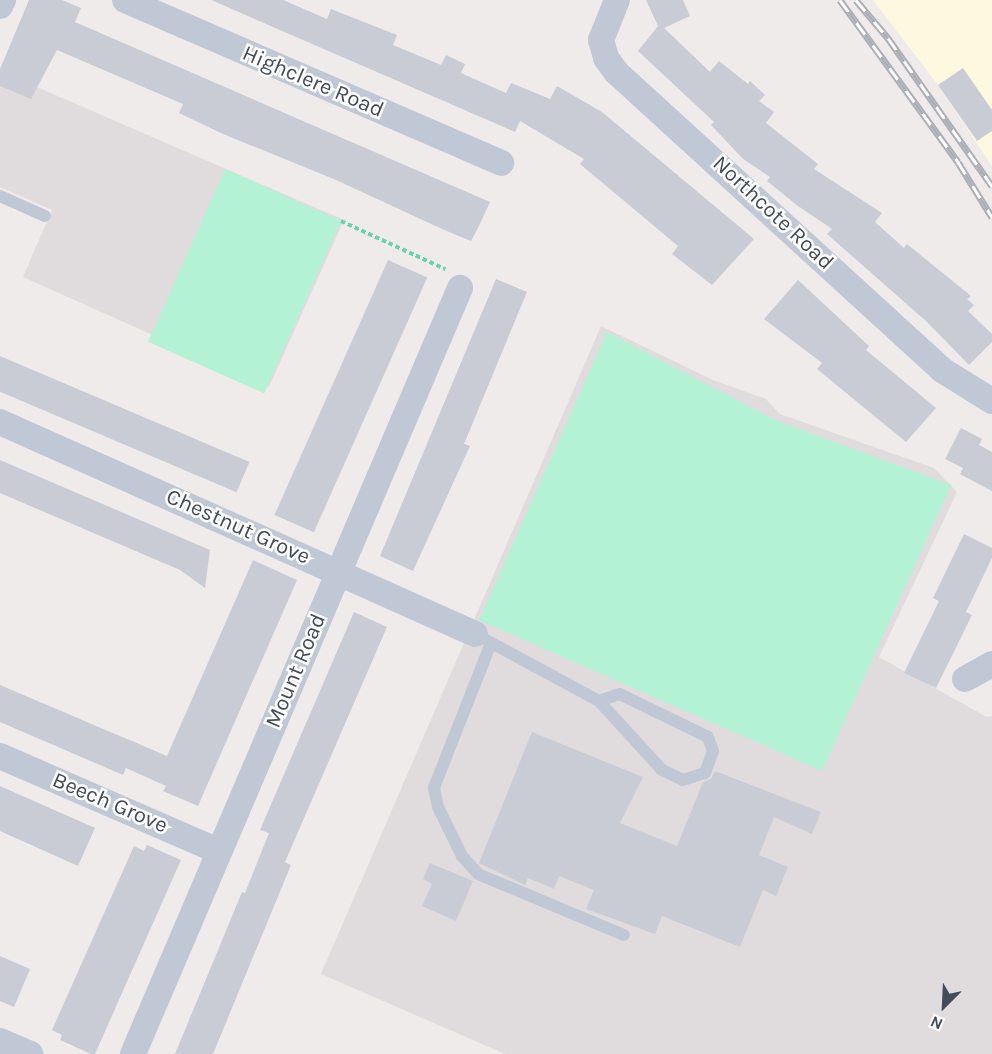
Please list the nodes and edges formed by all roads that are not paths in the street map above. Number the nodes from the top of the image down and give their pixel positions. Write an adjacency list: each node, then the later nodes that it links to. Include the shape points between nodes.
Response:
1 (3, 0): 4 (street)
2 (125, 0): 5 (street, Highclere Road)
3 (617, 0): 9 (street, Northcote Road, via 601,40 606,58 616,72 942,370)
4 (0, 6)
5 (501, 163)
6 (0, 196): 7 (lane)
7 (45, 216)
8 (460, 288): 11 (street, Mount Road)
9 (992, 401)
10 (0, 423): 11 (street, Chestnut Grove)
11 (338, 573): 12 (street, Chestnut Grove); 17 (street, Mount Road)
12 (483, 639): 15 (lane); 18 (lane, via 434,788 438,807 462,856 478,874)
13 (992, 664): 14 (street)
14 (965, 679)
15 (599, 701): 15 (lane, via 662,770 683,780 705,773 713,751 708,737 620,694)
16 (0, 756): 17 (street, Beech Grove)
17 (219, 851): 21 (street, Mount Road)
18 (624, 934)
19 (0, 1041): 20 (street)
20 (30, 1054)
21 (133, 1054)

